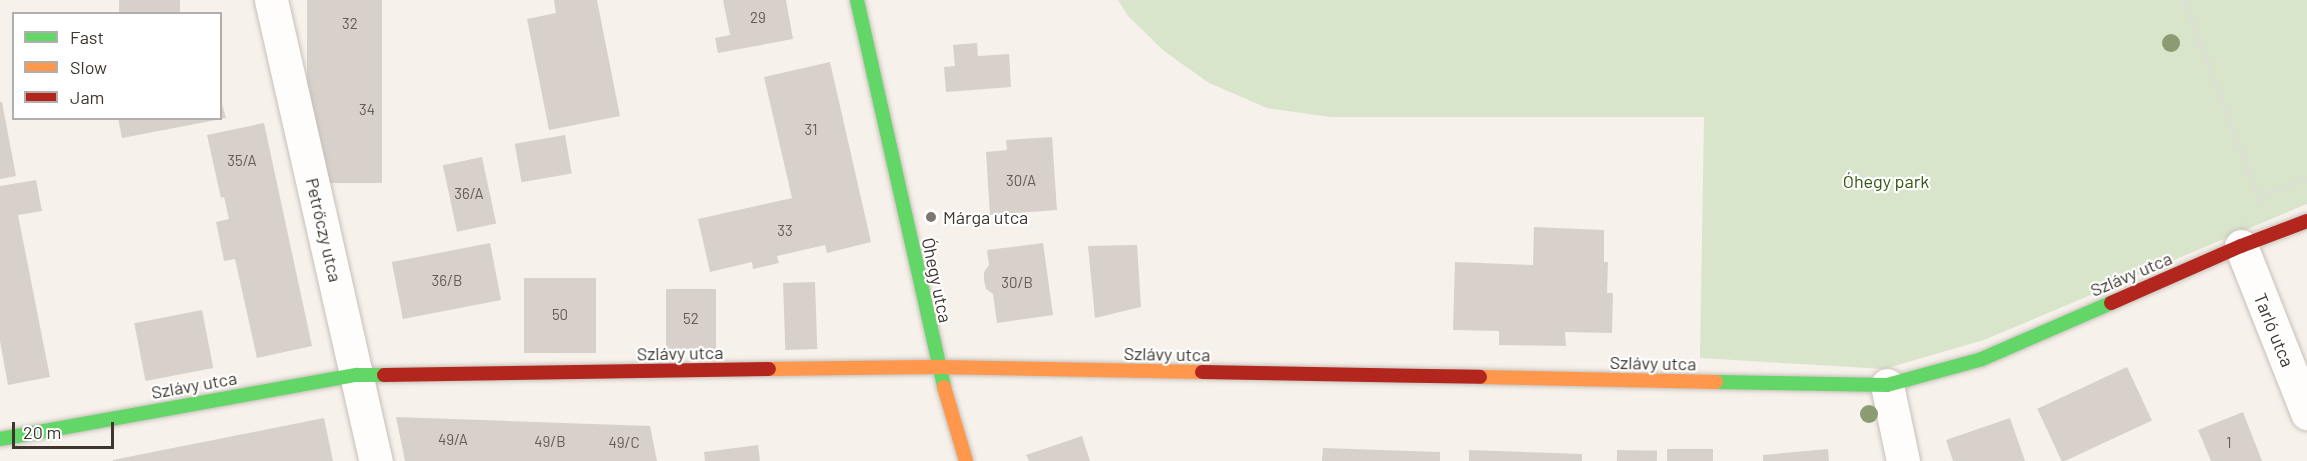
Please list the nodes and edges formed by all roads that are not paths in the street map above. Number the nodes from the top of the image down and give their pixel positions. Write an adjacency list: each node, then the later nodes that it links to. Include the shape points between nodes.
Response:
1 (271, 0): 6 (street, Petrőczy utca)
2 (857, 0): 5 (street, Óhegy utca)
3 (2307, 221): 4 (street, Szlávy utca)
4 (2241, 246): 7 (street, Szlávy utca, via 1982,359); 8 (street, Tarló utca)
5 (938, 367): 6 (street, Szlávy utca); 7 (street, Szlávy utca); 11 (street, Óhegy utca)
6 (357, 375): 9 (street, Szlávy utca); 10 (street, Petrőczy utca)
7 (1887, 385): 12 (street)
8 (2307, 413)
9 (0, 439)
10 (376, 461)
11 (966, 461)
12 (1903, 461)

